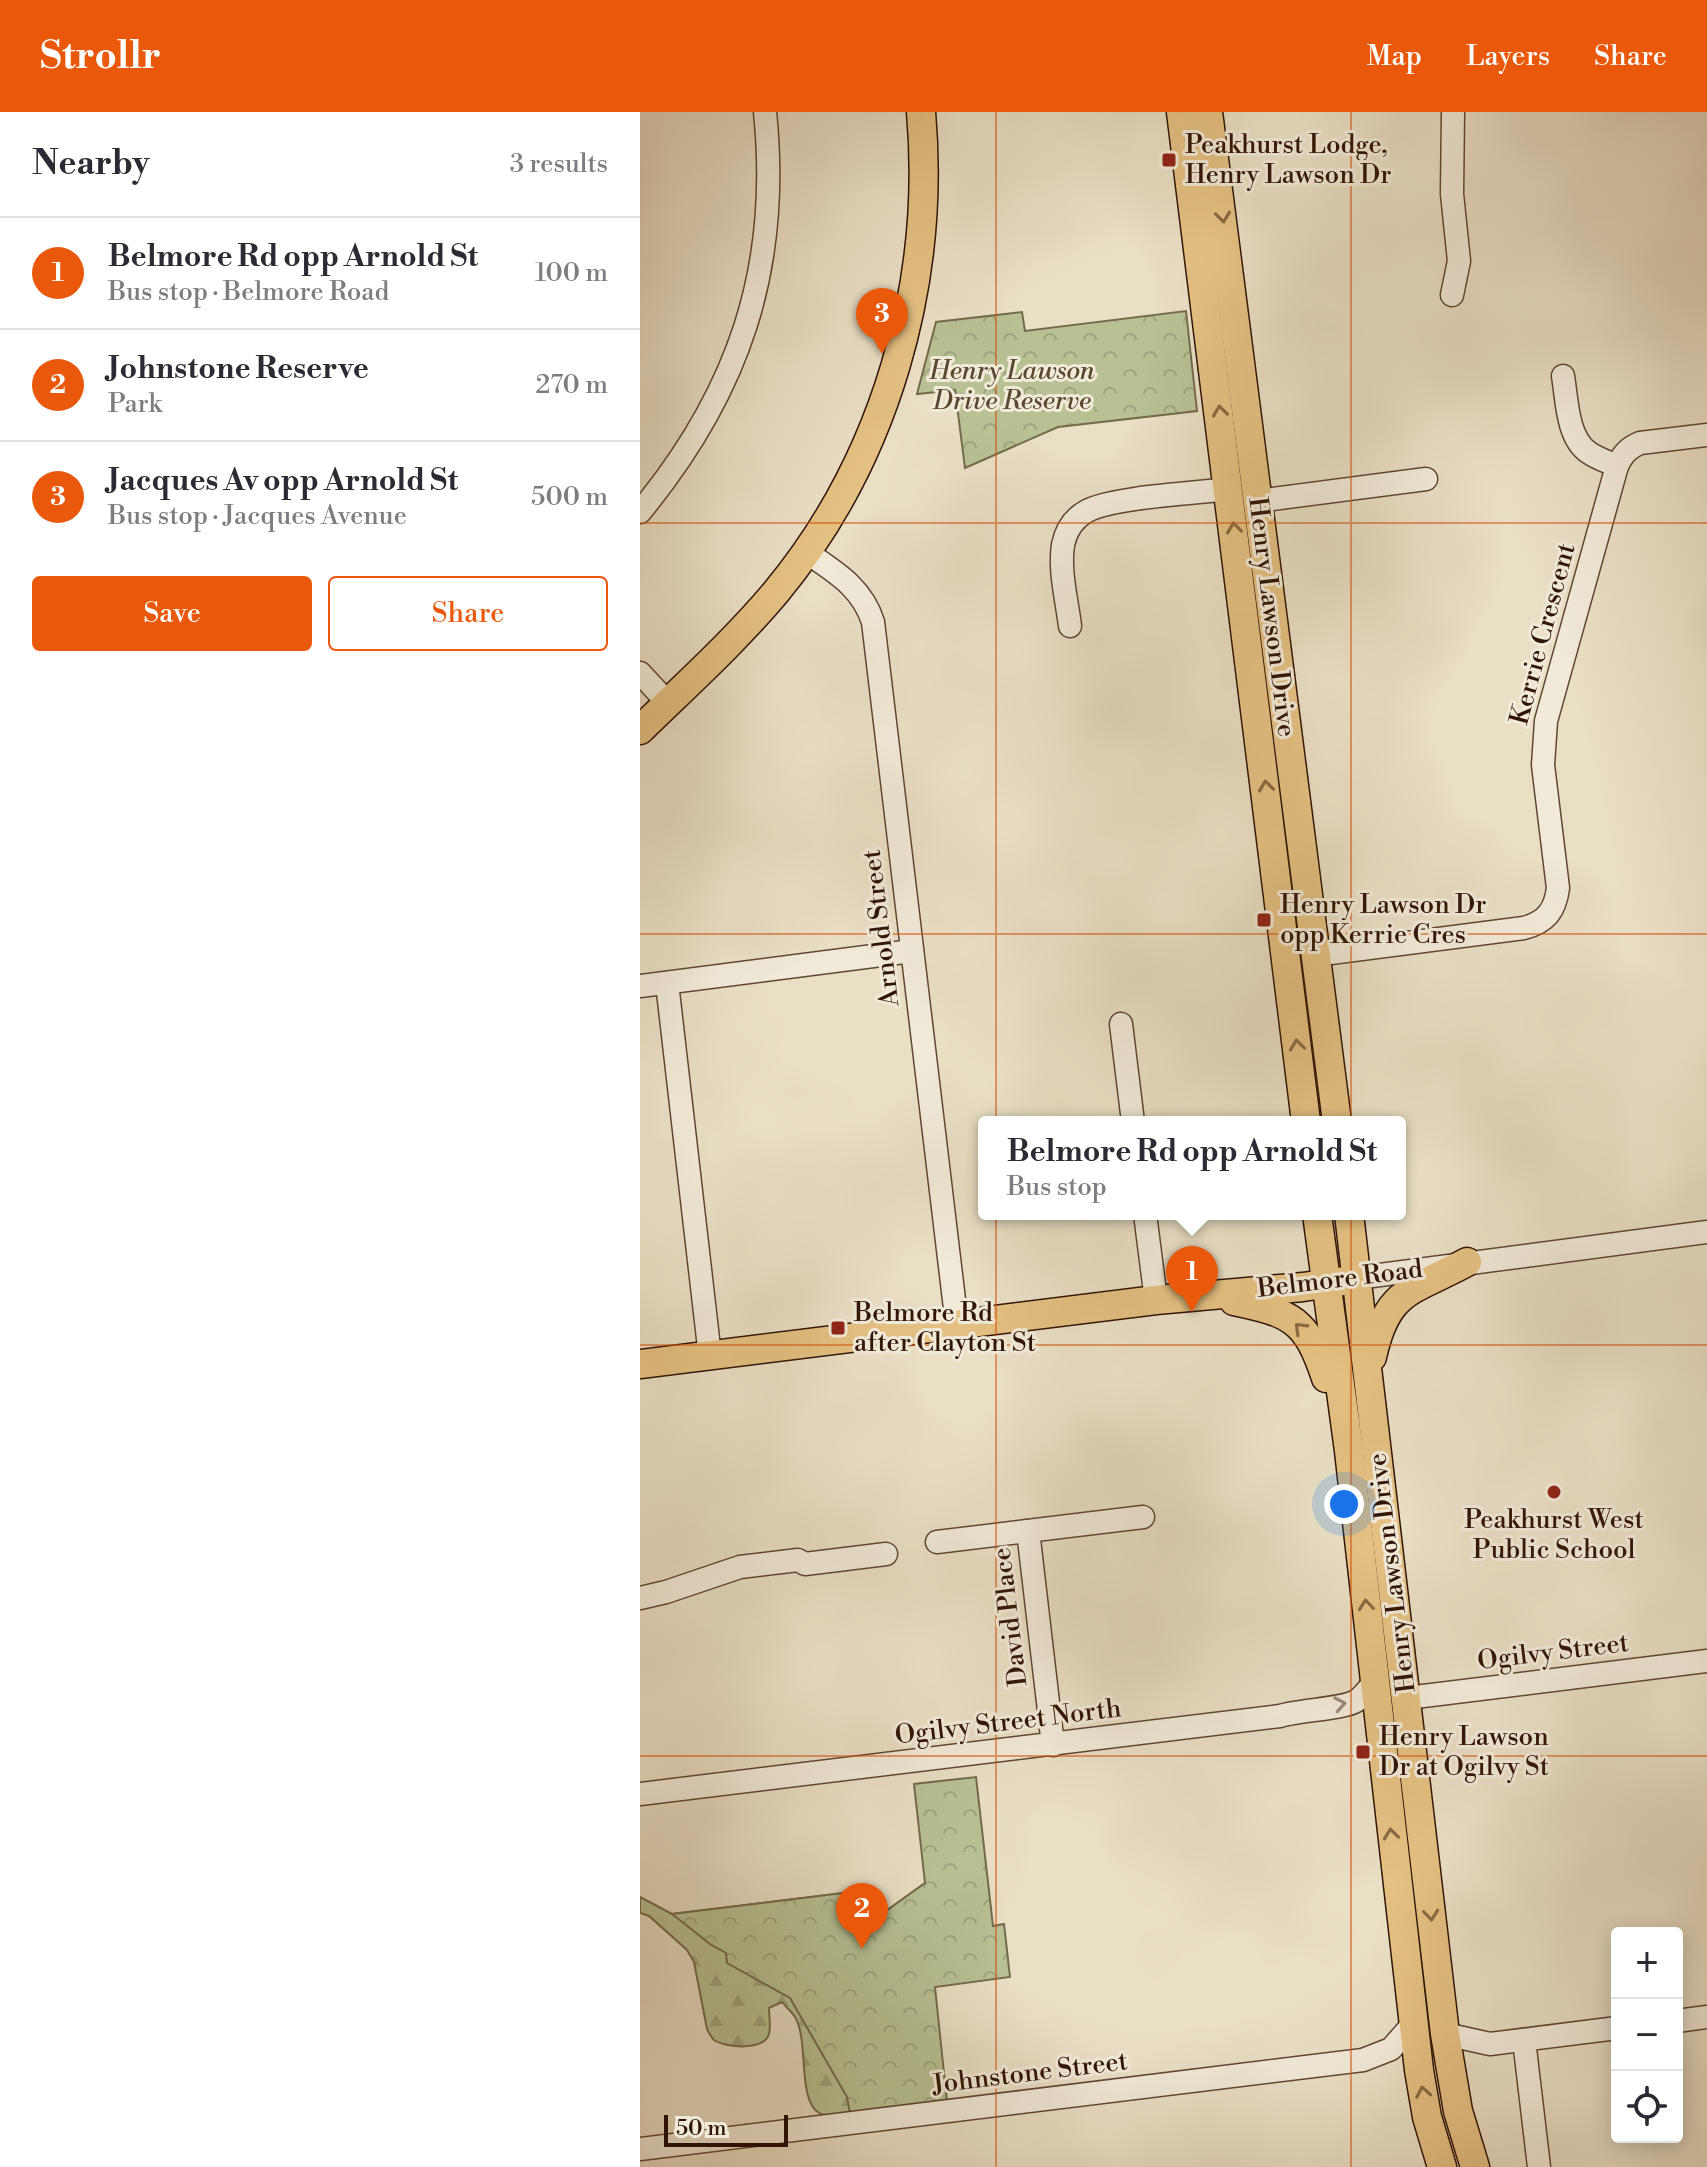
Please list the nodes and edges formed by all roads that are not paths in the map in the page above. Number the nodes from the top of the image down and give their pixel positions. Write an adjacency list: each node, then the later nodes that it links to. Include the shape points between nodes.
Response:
1 (765, 112): 13 (street, via 765,238 738,352 688,449)
2 (921, 112): 14 (main road, via 922,223 901,349 857,466)
3 (1181, 112): 11 (main road, Henry Lawson Drive, one-way to 3)
4 (1208, 112): 12 (main road, Henry Lawson Drive, one-way to 12)
5 (1453, 112): 6 (street, via 1452,194 1459,261)
6 (1452, 295)
7 (1563, 376): 9 (street, via 1580,445)
8 (1707, 435): 9 (street, via 1640,443 1622,455)
9 (1617, 466): 20 (street, Kerrie Crescent, via 1546,721 1543,765 1557,919 1524,928)
10 (1426, 479): 12 (street)
11 (1229, 489): 15 (street, via 1102,505 1080,516 1071,524 1063,547); 25 (main road, Henry Lawson Drive, one-way to 11)
12 (1257, 501): 20 (main road, Henry Lawson Drive)
13 (640, 512)
14 (806, 552): 17 (main road, via 739,634); 19 (street, Arnold Street, via 855,589 873,622)
15 (1070, 626)
16 (640, 673): 17 (street)
17 (668, 703): 18 (main road)
18 (640, 730)
19 (912, 951): 21 (street); 36 (street, Arnold Street)
20 (1315, 955): 26 (main road, Henry Lawson Drive)
21 (667, 983): 22 (street); 37 (street)
22 (640, 986)
23 (1121, 1024): 24 (street)
24 (1132, 1116)
25 (1305, 1116)
26 (1336, 1116)
27 (1146, 1220): 35 (street)
28 (1318, 1220): 33 (main road, Henry Lawson Drive)
29 (1350, 1220): 32 (main road, Henry Lawson Drive)
30 (1707, 1232): 31 (street, Belmore Road)
31 (1467, 1262): 32 (street, Belmore Road); 39 (main road, via 1416,1287 1389,1309)
32 (1357, 1278): 33 (main road, Belmore Road); 39 (main road, Henry Lawson Drive)
33 (1326, 1285): 34 (main road, Belmore Road); 40 (main road, Henry Lawson Drive)
34 (1205, 1294): 35 (main road, Belmore Road); 40 (main road, one-way to 34, via 1315,1346 1300,1326 1278,1312)
35 (1156, 1300): 36 (main road, Belmore Road)
36 (957, 1325): 37 (main road, Belmore Road)
37 (710, 1356): 38 (main road, Belmore Road)
38 (640, 1364)
39 (1369, 1370): 48 (main road, Henry Lawson Drive)
40 (1349, 1451): 47 (main road, Henry Lawson Drive, one-way to 40)
41 (1143, 1517): 42 (street, David Place)
42 (1028, 1531): 43 (street, David Place); 49 (street, David Place)
43 (937, 1542)
44 (886, 1554): 45 (street, via 740,1567)
45 (640, 1598)
46 (1707, 1661): 48 (street, Ogilvy Street)
47 (1374, 1683): 49 (street, Ogilvy Street North, one-way to 47, via 1350,1703); 53 (main road, Henry Lawson Drive, one-way to 47)
48 (1407, 1698): 55 (main road, Henry Lawson Drive, one-way to 55)
49 (1053, 1745): 50 (street, Ogilvy Street North)
50 (640, 1794)
51 (1707, 2017): 52 (street)
52 (1683, 2020)
53 (1413, 2024): 59 (street, Johnstone Street, via 1391,2049 1363,2060); 60 (main road, Henry Lawson Drive, one-way to 53, via 1422,2093)
54 (1611, 2029): 56 (street)
55 (1445, 2034): 57 (street); 58 (main road, Henry Lawson Drive)
56 (1524, 2040): 57 (street); 62 (street)
57 (1490, 2044): 58 (street, via 1466,2056)
58 (1451, 2074): 61 (main road, Henry Lawson Drive)
59 (640, 2149)
60 (1442, 2167)
61 (1475, 2167)
62 (1539, 2167)

